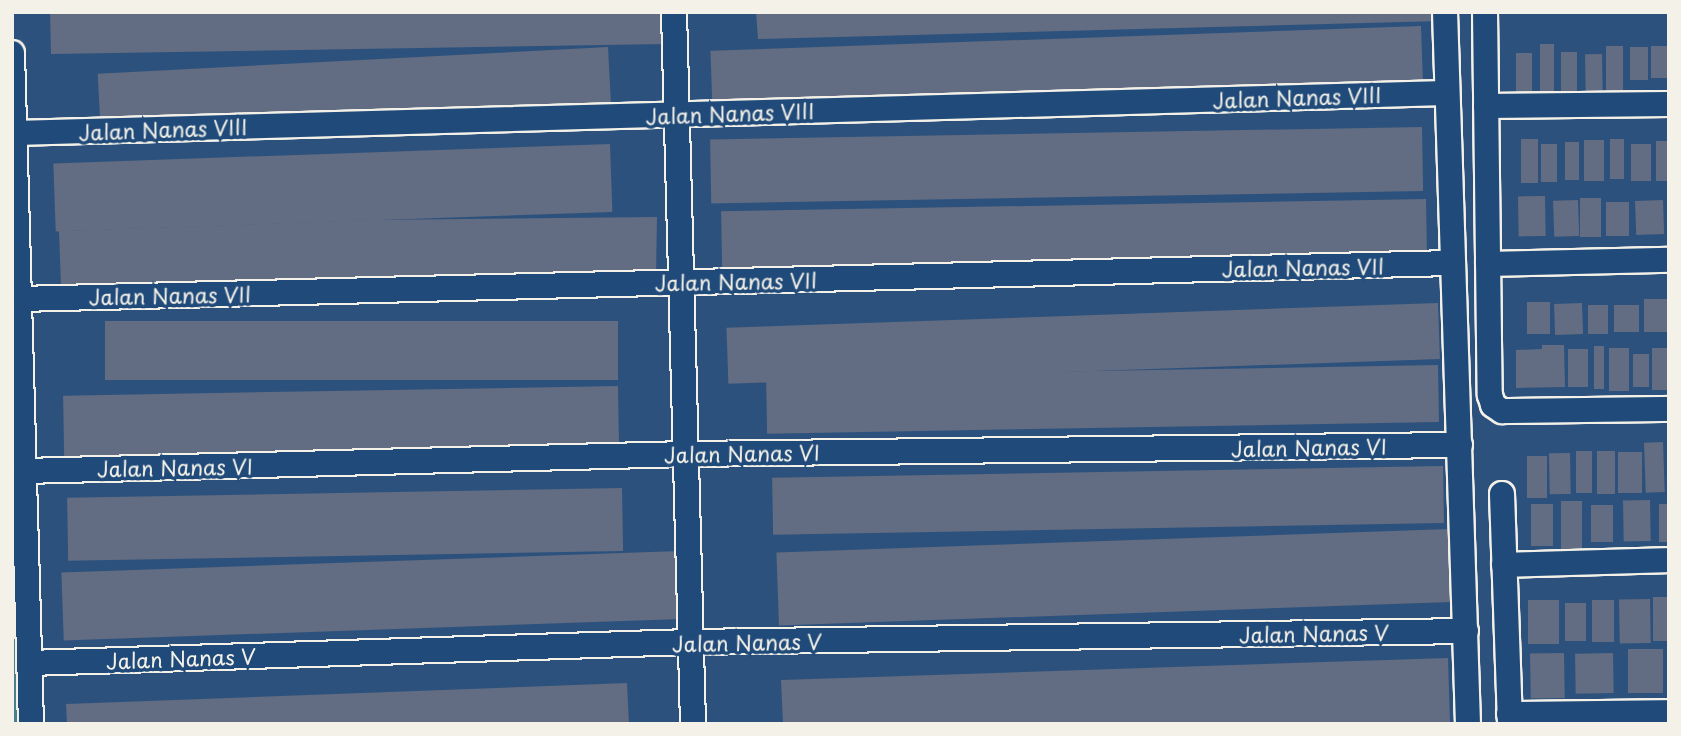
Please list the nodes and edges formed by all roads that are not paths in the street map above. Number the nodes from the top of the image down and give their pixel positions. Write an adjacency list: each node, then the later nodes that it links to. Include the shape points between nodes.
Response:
1 (674, 12): 8 (street)
2 (1445, 12): 5 (street)
3 (1485, 12): 7 (street)
4 (12, 53): 9 (street)
5 (1445, 93): 8 (street, Jalan Nanas VIII); 11 (street)
6 (1669, 104): 7 (street)
7 (1486, 106): 12 (street)
8 (677, 114): 9 (street, Jalan Nanas VIII); 13 (street)
9 (15, 133): 14 (street)
10 (1669, 260): 12 (street)
11 (1453, 263): 13 (street, Jalan Nanas VII); 16 (street)
12 (1488, 264): 15 (street, via 1493,405 1502,411)
13 (681, 282): 14 (street, Jalan Nanas VII); 17 (street)
14 (19, 299): 18 (street)
15 (1669, 409)
16 (1460, 445): 17 (street, Jalan Nanas VI); 23 (street)
17 (685, 453): 18 (street, Jalan Nanas VI); 24 (street)
18 (24, 471): 21 (street)
19 (1502, 494): 22 (street)
20 (1669, 560): 22 (street)
21 (19, 565): 25 (street)
22 (1504, 565): 27 (street)
23 (1466, 631): 24 (street, Jalan Nanas V); 30 (street)
24 (691, 642): 25 (street, Jalan Nanas V); 29 (street)
25 (29, 663): 28 (street)
26 (1669, 712): 27 (street)
27 (1510, 719)
28 (31, 724)
29 (693, 724)
30 (1468, 724)

